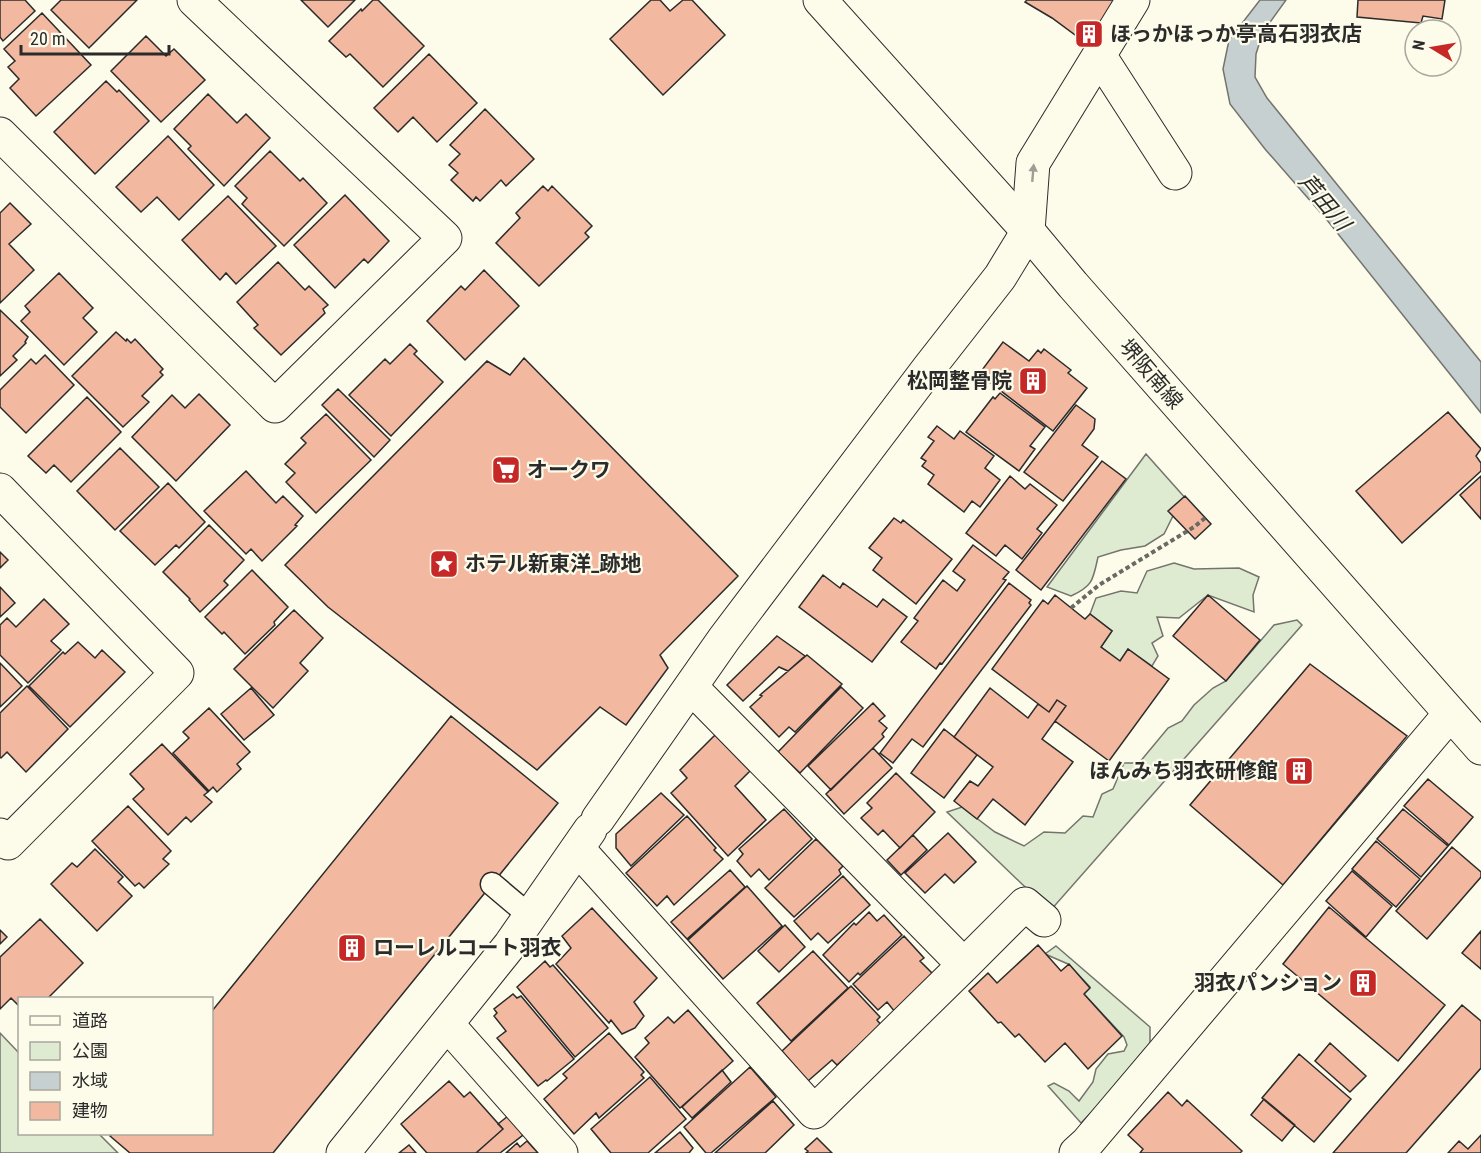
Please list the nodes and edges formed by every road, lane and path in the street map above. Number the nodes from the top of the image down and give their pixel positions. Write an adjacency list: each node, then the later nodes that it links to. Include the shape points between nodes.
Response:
1 (194, 0): 5 (street, via 445,238 275,406)
2 (820, 0): 7 (street, 堺阪南線)
3 (1133, 0): 4 (street)
4 (1099, 55): 6 (street); 7 (street, one-way to 4, via 1033,163)
5 (0, 134)
6 (1175, 173)
7 (1028, 231): 11 (street, via 1000,277); 12 (street, 堺阪南線)
8 (0, 490): 14 (street, via 177,673 8,843)
9 (1205, 518): 10 (path, via 1099,585)
10 (1071, 608)
11 (691, 687): 15 (street); 19 (street)
12 (1450, 714): 13 (street, 堺阪南線); 23 (street)
13 (1481, 748)
14 (0, 835)
15 (578, 849): 17 (street); 19 (street, via 814,1112)
16 (492, 884): 17 (lane)
17 (531, 917): 20 (street)
18 (1044, 920): 19 (street, via 1025,904)
19 (964, 965)
20 (447, 1024): 21 (street); 22 (street)
21 (343, 1153)
22 (561, 1153)
23 (1076, 1153)

